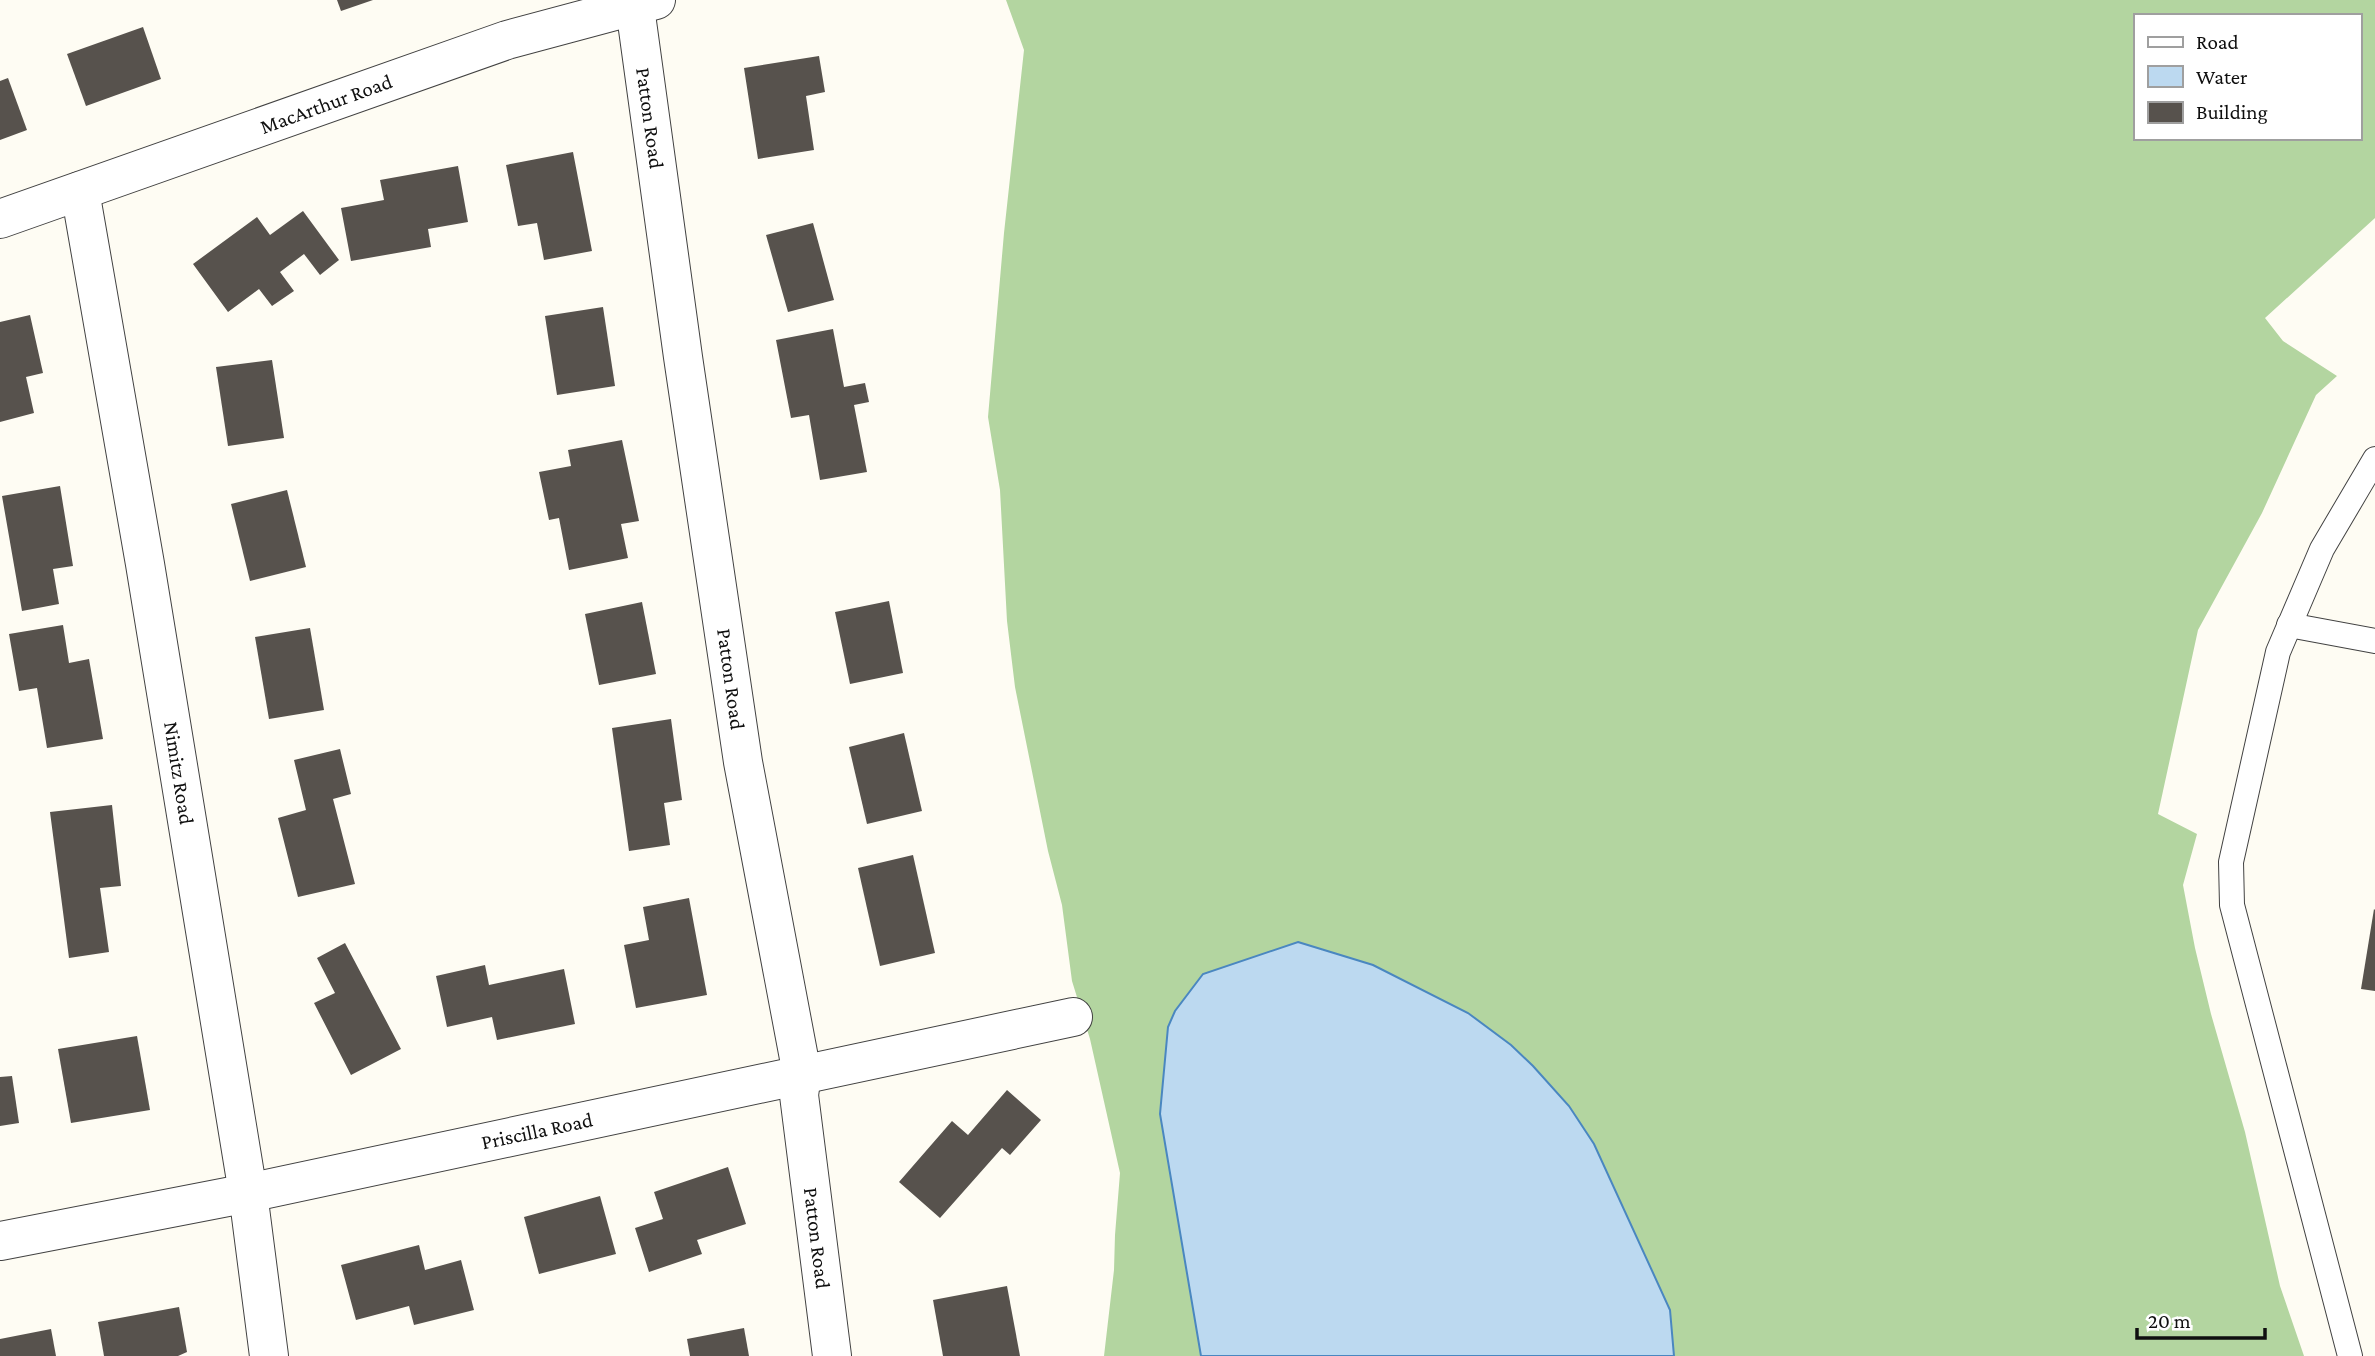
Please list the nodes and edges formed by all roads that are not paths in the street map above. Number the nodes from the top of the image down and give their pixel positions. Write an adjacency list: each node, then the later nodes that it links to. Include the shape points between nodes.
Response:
1 (641, 1): 2 (street, MacArthur Road, via 507,40); 8 (street, Patton Road, via 687,384 743,762)
2 (80, 191): 3 (street, MacArthur Road); 9 (street, Nimitz Road)
3 (0, 219)
4 (2375, 459): 5 (lane, via 2322,549)
5 (2290, 625): 6 (lane); 13 (lane, via 2278,652 2231,862 2232,905)
6 (2375, 641)
7 (1073, 1017): 8 (street, Priscilla Road)
8 (802, 1074): 9 (street, Priscilla Road); 12 (street, Patton Road, via 799,1095)
9 (248, 1193): 10 (street, Priscilla Road); 11 (street, Nimitz Road)
10 (0, 1241)
11 (270, 1356)
12 (832, 1356)
13 (2350, 1356)

